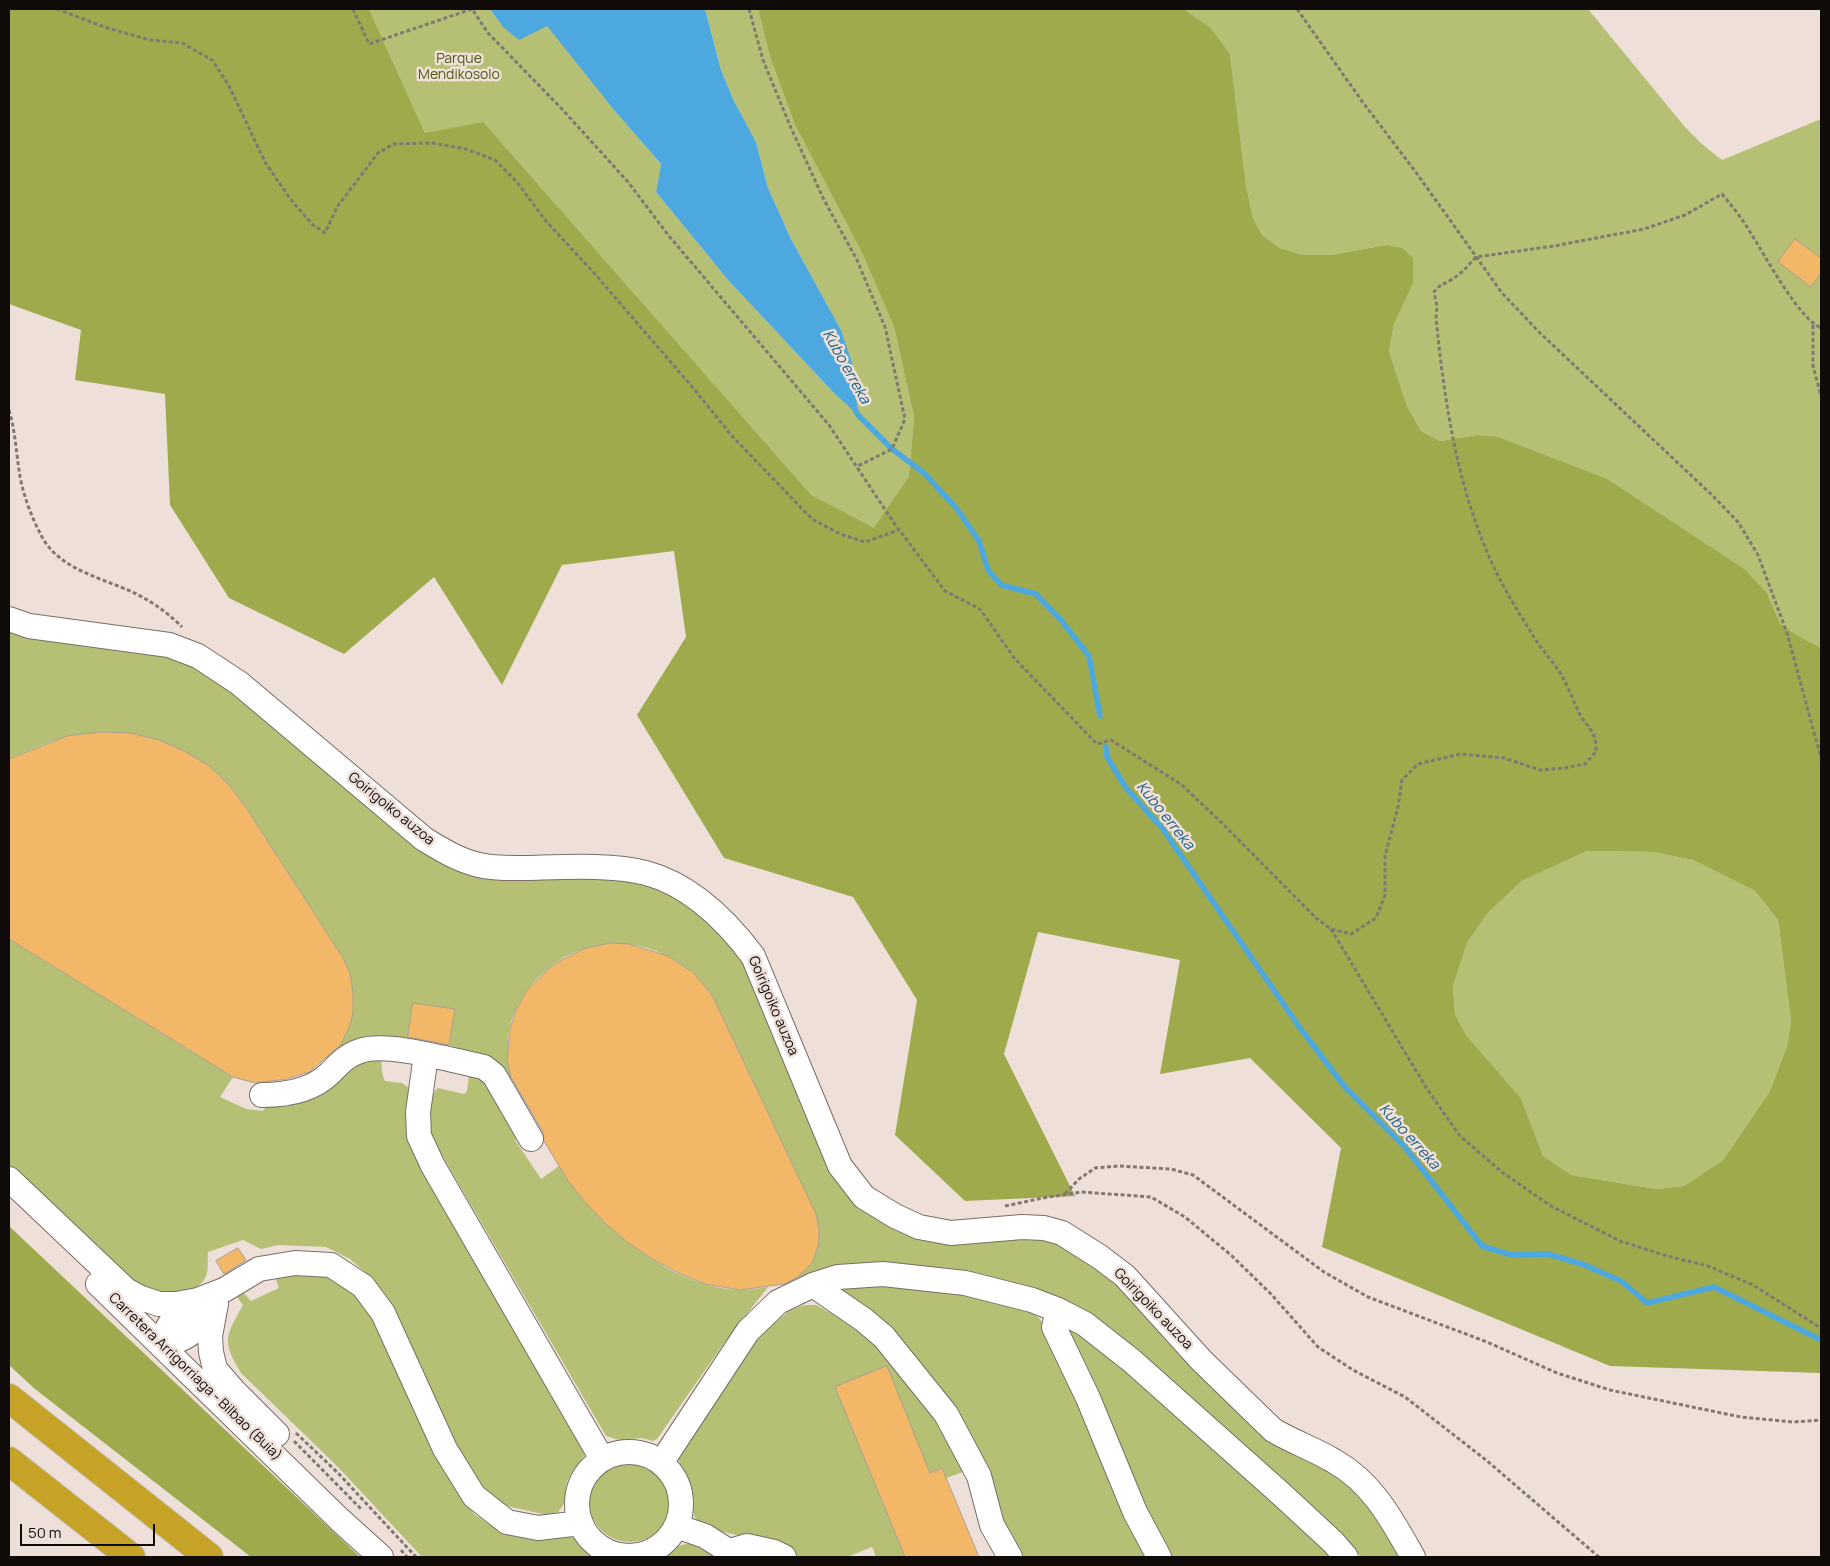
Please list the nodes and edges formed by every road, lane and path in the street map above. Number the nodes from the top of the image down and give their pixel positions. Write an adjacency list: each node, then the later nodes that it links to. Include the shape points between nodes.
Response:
1 (58, 9): 12 (path, via 150,40 182,43 212,60 228,84 265,162 291,200 313,225 325,232 337,206 378,153 394,144 432,143 466,149 495,160 732,436 812,519 840,534 866,542)
2 (353, 9): 3 (path, via 369,44)
3 (472, 9): 11 (path, via 488,33 628,182 682,252 829,425)
4 (749, 9): 11 (path, via 763,60 791,128 824,200 857,260 885,327 905,419 892,449)
5 (1298, 9): 6 (path)
6 (1476, 257): 7 (path, via 1644,229 1685,215 1722,194); 15 (path, via 1502,293 1539,332 1738,522 1758,555 1787,633); 16 (path, via 1466,269 1434,292 1445,391 1461,475 1488,555 1532,635 1561,675 1594,735 1596,752 1585,764 1540,770 1504,758 1460,754 1418,764 1402,780 1385,856 1385,895 1376,918 1351,934)
7 (1813, 324): 8 (path); 9 (path, via 1813,366)
8 (1821, 328)
9 (1821, 396)
10 (9, 410): 14 (path, via 19,473 31,512 54,554 80,570 149,601)
11 (856, 466): 12 (path)
12 (899, 530): 16 (path, via 945,591 980,609 1015,659 1097,744 1111,740 1182,785 1316,918)
13 (9, 619): 50 (street, Goirigoiko auzoa, via 29,626 169,645 198,656 239,683 424,839 450,855 500,868 618,868 646,873 675,885 709,906 753,956 840,1166 864,1197 919,1227 951,1233 1044,1228 1062,1233 1100,1257 1125,1276 1201,1360 1273,1430 1334,1461 1366,1484 1384,1506)
14 (184, 629)
15 (1821, 758)
16 (1331, 929): 27 (path, via 1432,1097 1460,1136 1503,1173 1551,1206 1620,1241 1708,1266 1753,1285)
17 (426, 1055): 18 (street, via 393,1048 360,1050 320,1081 283,1095); 19 (street, via 484,1067 494,1075); 33 (street, via 418,1112 419,1136 433,1166)
18 (262, 1095)
19 (532, 1138)
20 (9, 1179): 25 (street, via 126,1290 159,1304)
21 (1064, 1195): 23 (path); 30 (path, via 1095,1168 1171,1169 1194,1175 1324,1272 1368,1297 1487,1342 1557,1373 1610,1390 1741,1417 1793,1422); 51 (path, via 1081,1192 1151,1197 1185,1217 1271,1294 1318,1347 1353,1370 1405,1397 1486,1460)
22 (9, 1198): 28 (street, Carretera Arrigorriaga - Bilbao (Buia))
23 (1002, 1207)
24 (813, 1285): 26 (street, via 838,1277 883,1274 965,1283); 35 (street, via 778,1302 748,1331); 47 (street, via 884,1337 946,1414 979,1476 992,1525)
25 (213, 1298): 28 (street, via 179,1312 169,1323); 36 (street, via 210,1336 215,1369 234,1392 308,1464); 38 (street, via 259,1269 295,1263 330,1265 339,1270 363,1286 384,1313 446,1449 474,1496 507,1522 538,1528)
26 (1058, 1310): 48 (street, via 1054,1328 1088,1398 1135,1512); 49 (street, via 1085,1324 1132,1361 1280,1493)
27 (1821, 1328)
28 (162, 1344): 36 (street, Carretera Arrigorriaga - Bilbao (Buia))
29 (9, 1398): 43 (highway)
30 (1821, 1420)
31 (295, 1432): 45 (path)
32 (289, 1436): 37 (path)
33 (602, 1459): 35 (street, via 632,1452 648,1455); 38 (street, via 591,1468 580,1487 577,1508)
34 (9, 1461): 42 (highway)
35 (661, 1463): 39 (street, via 673,1476 680,1492 681,1509)
36 (313, 1492): 40 (street, Carretera Arrigorriaga - Bilbao (Buia), via 339,1519)
37 (369, 1517)
38 (580, 1523): 39 (street, via 602,1548 618,1554 636,1555 652,1550 666,1540)
39 (676, 1526): 41 (street, via 704,1536)
40 (388, 1550): 44 (path)
41 (734, 1554): 46 (street, via 747,1546)
42 (131, 1557)
43 (210, 1557)
44 (407, 1557)
45 (416, 1557)
46 (784, 1557)
47 (1010, 1557)
48 (1159, 1557)
49 (1346, 1557)
50 (1413, 1557)
51 (1599, 1557)

